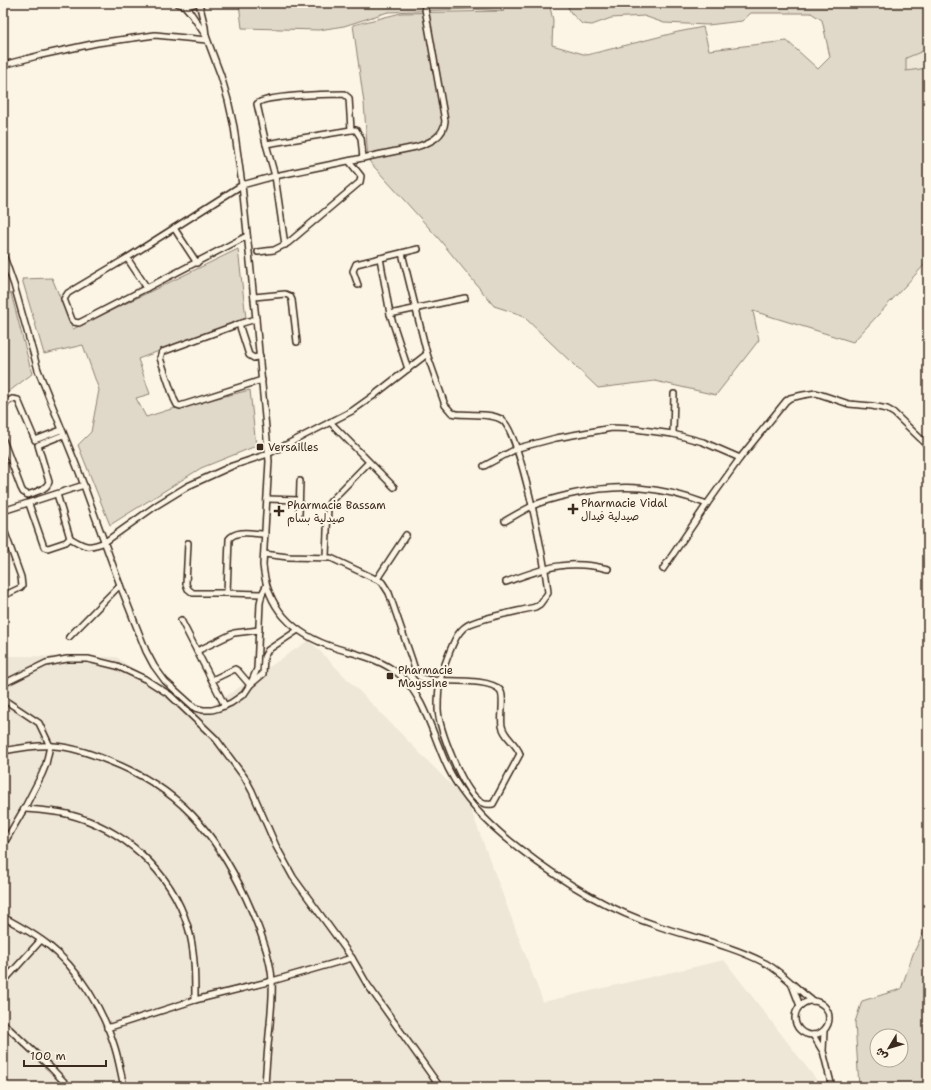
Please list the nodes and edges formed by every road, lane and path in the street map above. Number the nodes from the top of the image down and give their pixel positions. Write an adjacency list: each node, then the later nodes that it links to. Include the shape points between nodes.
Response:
1 (194, 3): 4 (street)
2 (199, 3): 5 (street)
3 (424, 3): 9 (street, via 445,117 444,129 438,137 421,146)
4 (181, 4): 5 (street, via 190,12)
5 (207, 38): 6 (street, via 155,35 97,43); 12 (street, via 228,100)
6 (3, 65)
7 (351, 130): 8 (street); 8 (street, via 349,98 346,95 261,100 257,104); 9 (street, via 356,130 361,138)
8 (266, 144): 11 (street)
9 (363, 158): 10 (street)
10 (349, 161): 11 (street); 15 (street, via 360,175 361,181)
11 (275, 176): 12 (street); 15 (street)
12 (242, 185): 13 (street); 14 (street)
13 (174, 228): 20 (street); 22 (street)
14 (247, 236): 22 (street); 25 (street)
15 (285, 245): 17 (street, via 274,250)
16 (418, 249): 18 (street)
17 (258, 252)
18 (402, 253): 21 (street); 27 (street)
19 (3, 254): 39 (street, via 38,370)
20 (127, 258): 24 (street); 24 (street, via 65,296 72,320 79,322)
21 (380, 258): 23 (street, via 356,264 354,270); 28 (street)
22 (197, 263): 24 (street)
23 (358, 285)
24 (147, 288)
25 (254, 297): 29 (street); 31 (street, via 285,294 290,296)
26 (466, 298): 27 (street)
27 (415, 308): 28 (street); 32 (street)
28 (390, 314): 34 (street)
29 (256, 319): 30 (street); 33 (street)
30 (239, 324): 33 (street, via 249,355 254,358); 35 (street, via 162,352 160,358 174,400 177,405 183,406)
31 (297, 342)
32 (427, 354): 34 (street); 43 (street, via 445,405 452,413 501,419 506,423)
33 (260, 356): 35 (street)
34 (408, 369): 38 (street, via 358,407)
35 (262, 380): 44 (street)
36 (674, 394): 40 (street)
37 (3, 405): 39 (street, via 12,399 18,400 35,440)
38 (330, 422): 44 (street); 46 (street)
39 (62, 432): 41 (street, via 38,445 49,482 47,487 28,495 21,488); 49 (street)
40 (673, 434): 43 (street, via 612,428); 45 (street, via 703,442)
41 (3, 440)
42 (928, 446): 45 (street, via 888,410 849,404 816,393 796,396 786,401)
43 (518, 448): 47 (street); 56 (street)
44 (268, 454): 52 (street); 65 (street, via 227,468 188,486)
45 (740, 458): 55 (street)
46 (368, 462): 50 (street); 68 (street, via 328,506)
47 (484, 466)
48 (300, 481): 53 (street)
49 (84, 485): 51 (street); 65 (street)
50 (394, 487)
51 (57, 494): 54 (street); 64 (street)
52 (267, 500): 53 (street); 61 (street)
53 (299, 500): 58 (street)
54 (29, 504): 57 (street); 64 (street, via 44,547 66,542)
55 (707, 504): 56 (street, via 658,489 626,487 584,491); 70 (street)
56 (532, 506): 59 (street); 69 (street)
57 (3, 511)
58 (299, 515)
59 (505, 521)
60 (3, 527): 63 (street)
61 (265, 534): 67 (street); 76 (street, via 238,533 229,539)
62 (406, 535): 72 (street)
63 (5, 538): 78 (street, via 21,577 22,586)
64 (70, 538): 65 (street, via 84,547)
65 (104, 542): 74 (street)
66 (188, 543): 76 (street, via 188,589 193,593)
67 (264, 554): 68 (street); 75 (street)
68 (326, 557): 72 (street)
69 (545, 568): 71 (street, via 574,565 595,566); 73 (street); 85 (street, via 548,594 540,604 466,625 457,636)
70 (663, 569)
71 (608, 570)
72 (376, 579): 85 (street, via 382,582 388,591 416,671 423,679)
73 (506, 582)
74 (120, 585): 82 (street); 89 (street, via 146,651 165,681 195,708 212,710)
75 (266, 586): 77 (street); 81 (street, via 281,614)
76 (227, 593): 77 (street)
77 (262, 594): 80 (street)
78 (3, 596)
79 (181, 620): 83 (street)
80 (259, 630): 83 (street, via 234,634); 87 (street, via 257,669)
81 (298, 630): 87 (street, via 268,650 264,657 263,674); 99 (street, via 321,643 384,664 401,676 423,707 448,768 468,801 501,834 540,864 611,907 658,926 747,955 765,963)
82 (69, 637)
83 (197, 651): 84 (street)
84 (212, 680): 87 (street, via 235,669); 89 (street)
85 (440, 681): 85 (street, via 487,683 502,692 502,728 520,754 492,804 482,803 476,798 458,770 440,720)
86 (3, 684): 96 (street, via 46,663 88,659 117,666 145,679 170,695 216,739 244,778 293,878)
87 (250, 685): 89 (street, via 244,694)
88 (3, 699): 90 (street, via 39,723)
89 (225, 706)
90 (50, 746): 91 (street); 92 (street, via 42,774); 97 (street, via 77,750 131,769 160,787 194,816 220,850 235,876 264,942)
91 (3, 751)
92 (24, 809): 93 (street); 100 (street, via 66,814 92,822 129,843 155,868 168,885 188,928 195,977)
93 (3, 845)
94 (3, 916): 95 (street)
95 (41, 940): 98 (street); 104 (street, via 80,978)
96 (352, 958): 97 (street); 111 (street, via 367,984)
97 (272, 981): 100 (street); 110 (street)
98 (3, 982)
99 (790, 983): 101 (street); 102 (street)
100 (195, 1000): 104 (street)
101 (813, 1001): 102 (street); 105 (street, via 823,1005 829,1015 828,1026)
102 (800, 1006): 106 (street, via 796,1013 796,1023 802,1032)
103 (3, 1023): 108 (street)
104 (107, 1028): 109 (street, via 115,1047)
105 (824, 1031): 106 (street); 107 (street)
106 (813, 1035): 107 (street)
107 (823, 1051): 112 (street)
108 (69, 1087)
109 (124, 1087)
110 (265, 1087)
111 (440, 1087)
112 (832, 1087)

